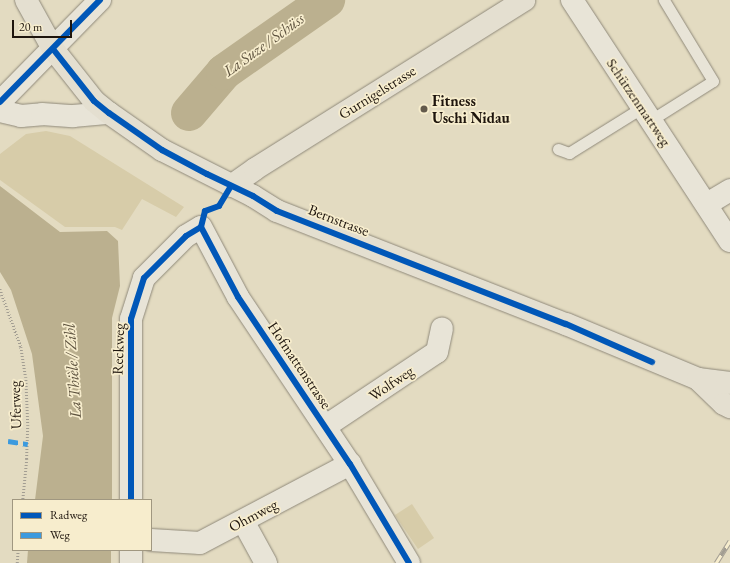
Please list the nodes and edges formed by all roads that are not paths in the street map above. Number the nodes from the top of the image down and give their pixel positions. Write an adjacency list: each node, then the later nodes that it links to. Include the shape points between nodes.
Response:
1 (26, 0): 6 (main road, Bernstrasse)
2 (100, 0): 6 (street)
3 (524, 0): 12 (main road, Gurnigelstrasse)
4 (572, 0): 10 (street, Schützenmattweg)
5 (664, 0): 10 (lane, via 713,81)
6 (53, 49): 7 (street); 9 (main road, Bernstrasse, via 94,101)
7 (0, 102)
8 (0, 111): 9 (street, via 21,116)
9 (109, 113): 12 (main road, Bernstrasse, via 162,150)
10 (647, 114): 11 (lane, via 569,153); 14 (street, Schützenmattweg)
11 (558, 149)
12 (231, 186): 18 (main road, Bernstrasse, via 277,211)
13 (730, 190): 14 (street)
14 (707, 204): 16 (street, Schützenmattweg)
15 (202, 228): 21 (street, Hofmattenstrasse, via 238,297); 23 (street, Reckweg, via 186,236 144,278 131,319)
16 (730, 241)
17 (442, 329): 21 (street, Wolfweg, via 438,352)
18 (698, 379): 19 (main road, Bernstrasse); 20 (main road, Bernstrasse)
19 (730, 383)
20 (730, 408)
21 (326, 426): 22 (street, Hofmattenstrasse)
22 (350, 464): 24 (street, Ohmweg); 29 (street, Hofmattenstrasse)
23 (131, 499)
24 (243, 521): 25 (street, Ohmweg, via 200,543); 28 (street)
25 (152, 540)
26 (131, 551): 27 (street)
27 (131, 563)
28 (266, 563)
29 (409, 563)

